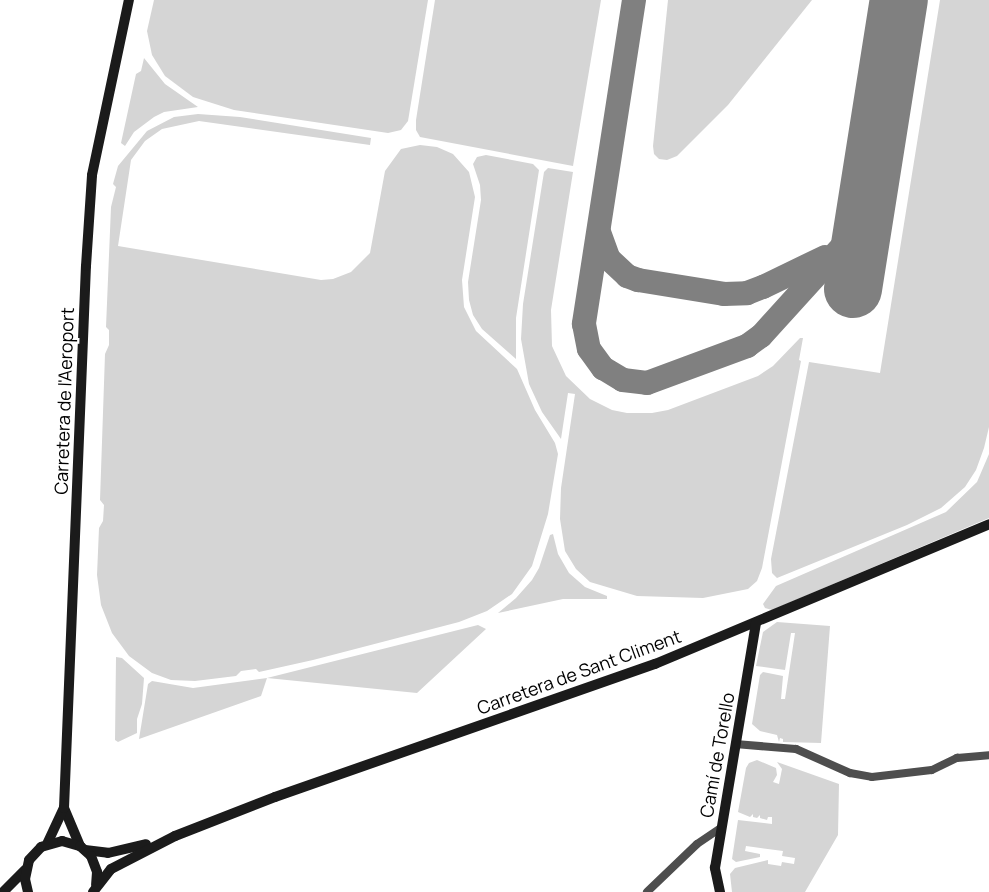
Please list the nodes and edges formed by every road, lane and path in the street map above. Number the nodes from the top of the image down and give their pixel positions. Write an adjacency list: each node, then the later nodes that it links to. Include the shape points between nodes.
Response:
1 (129, 0): 6 (main road, Carretera de l'Aeroport, via 92,175)
2 (989, 524): 3 (main road, Carretera de Sant Climent)
3 (756, 622): 4 (main road, Camí de Torello); 8 (main road, Carretera de Sant Climent, via 647,667)
4 (735, 744): 5 (street, via 796,749 850,773 872,777 932,770 957,758); 7 (main road, Camí de Torello)
5 (989, 755)
6 (64, 808): 9 (main road, Carretera de l'Aeroport); 10 (main road, Carretera de l'Aeroport)
7 (721, 828): 15 (street, via 697,844); 16 (main road, Camí de Torello, via 715,868)
8 (175, 836): 10 (main road, via 117,852); 12 (main road, via 111,869)
9 (48, 844): 10 (main road, via 62,841); 11 (main road, via 35,852)
10 (82, 848): 12 (main road, Carretera de l'Aeroport, via 97,872)
11 (25, 870): 13 (main road); 14 (main road)
12 (94, 890)
13 (3, 892)
14 (28, 892)
15 (647, 892)
16 (720, 892)

